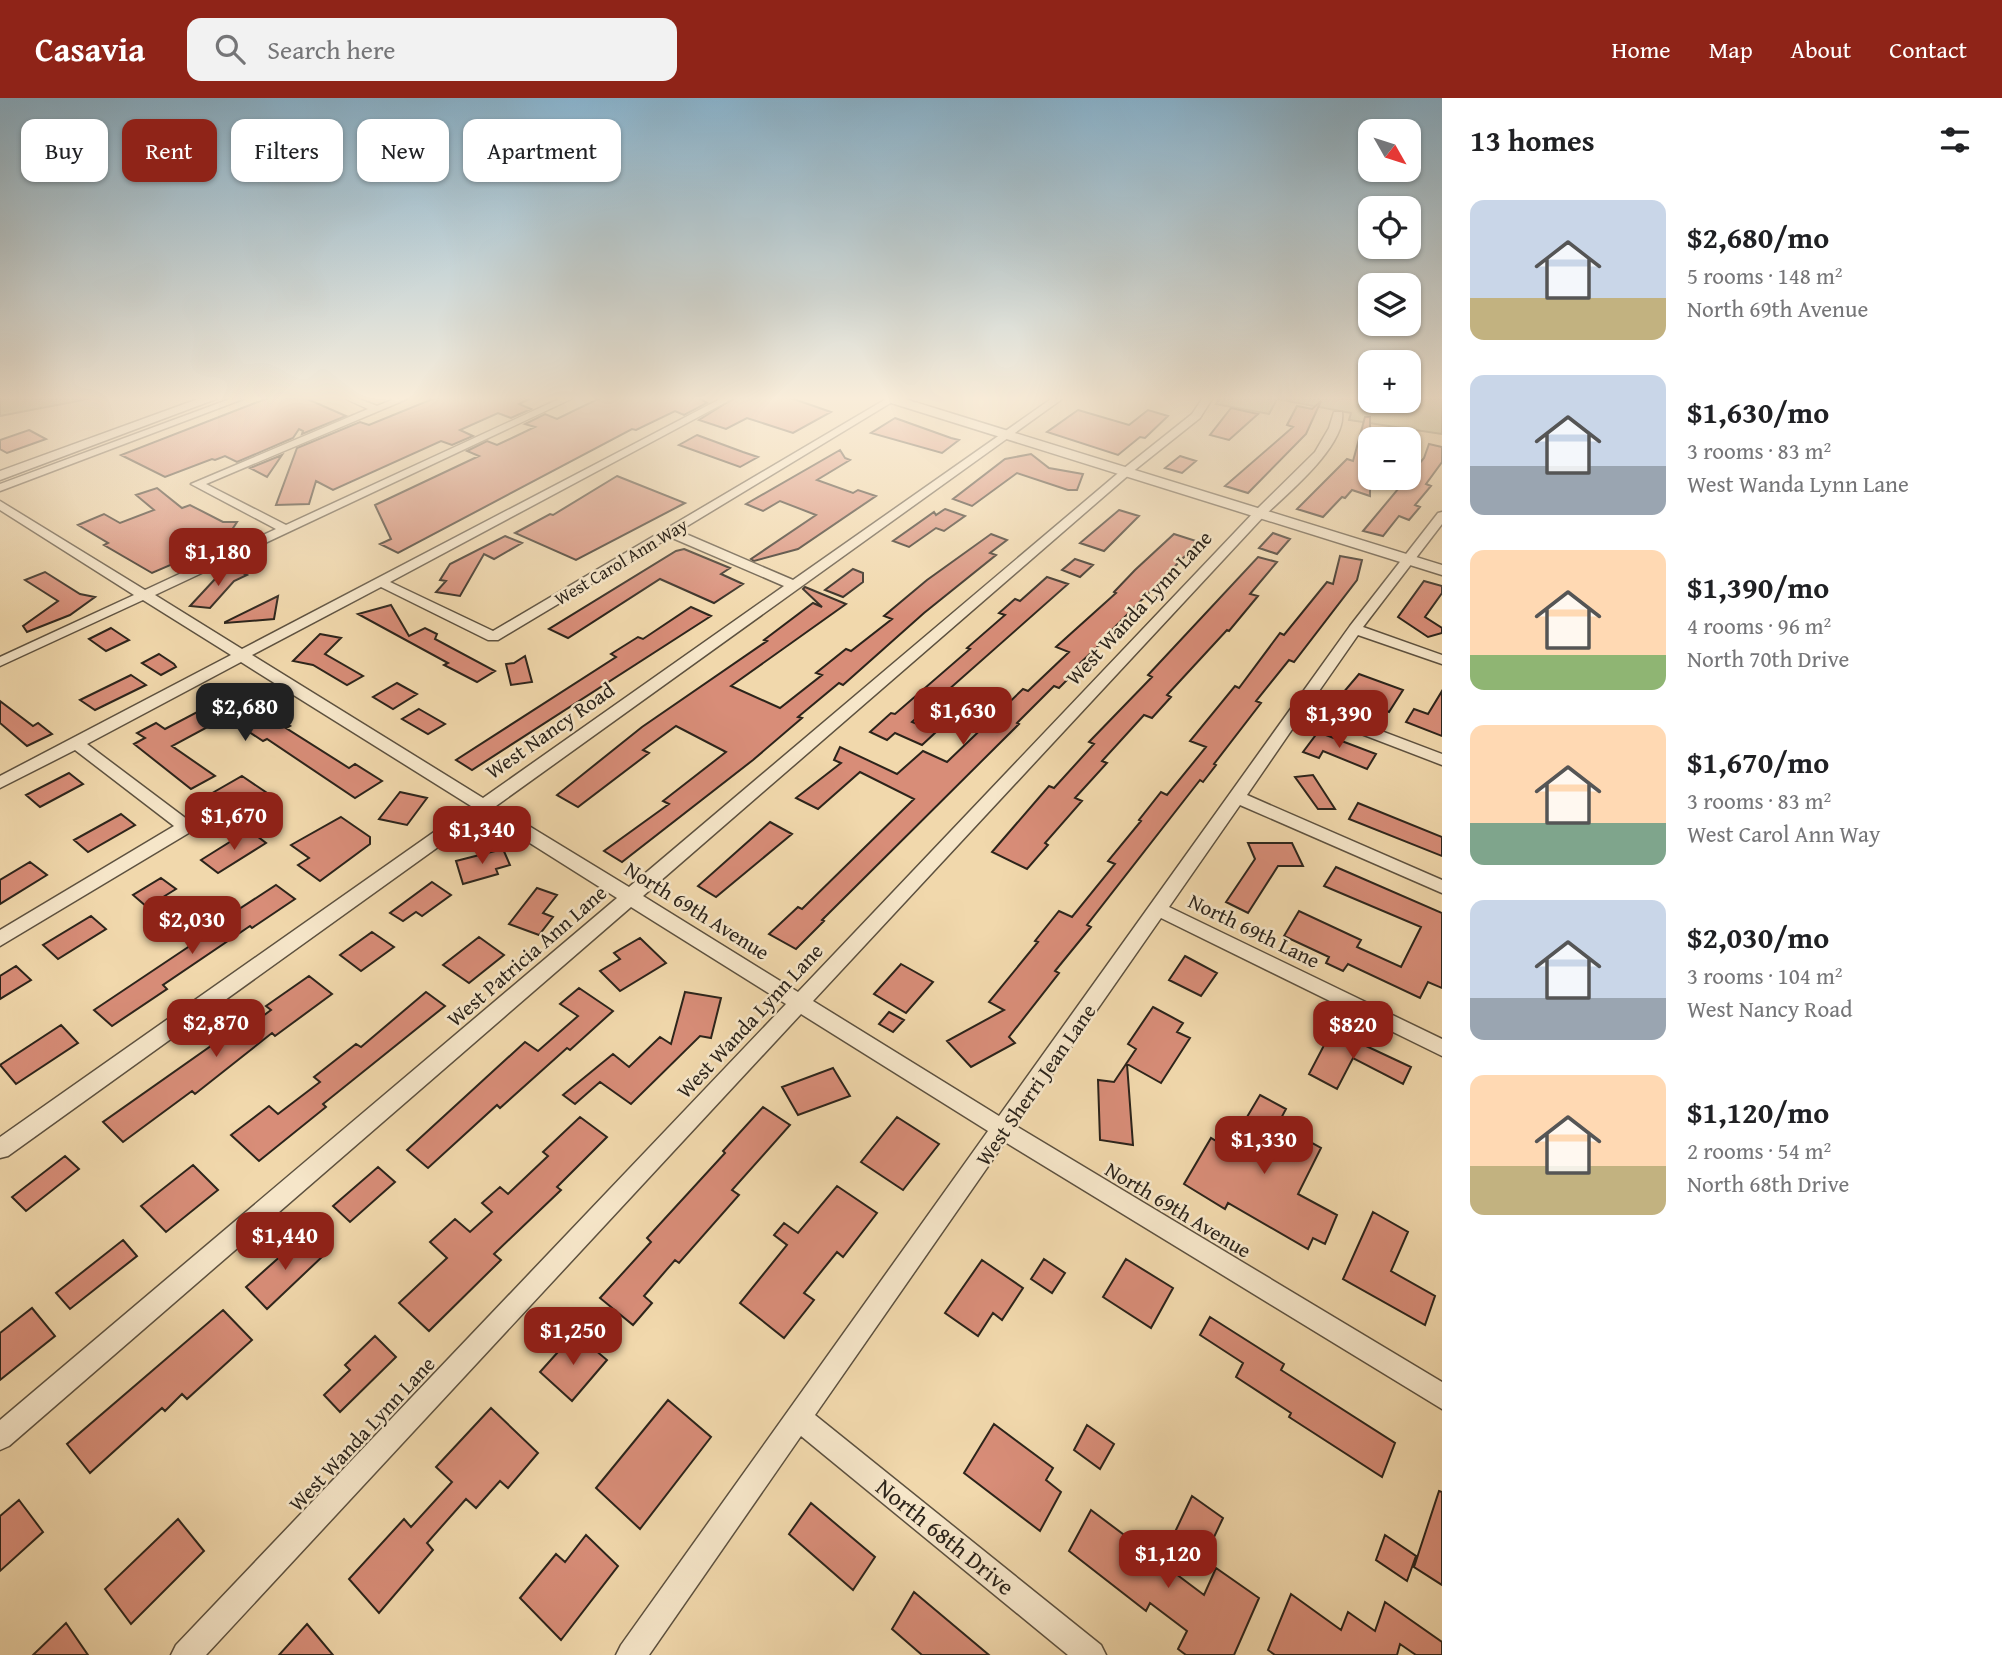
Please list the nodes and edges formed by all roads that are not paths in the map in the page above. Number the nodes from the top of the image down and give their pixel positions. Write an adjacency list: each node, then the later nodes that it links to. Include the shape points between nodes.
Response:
1 (43, 472): 10 (street)
2 (226, 472): 14 (street, via 197,484)
3 (408, 472): 14 (street)
4 (588, 472): 18 (street)
5 (770, 472): 15 (street, West Carol Ann Way)
6 (953, 472): 19 (street, West Nancy Road)
7 (1126, 472): 32 (street, West Patricia Ann Lane)
8 (1129, 472): 12 (street)
9 (1301, 472): 12 (street, West Wanda Lynn Lane)
10 (0, 488)
11 (0, 505): 20 (street, North 69th Avenue)
12 (1260, 513): 16 (street); 35 (street, West Wanda Lynn Lane)
13 (1442, 516): 16 (street, West Sherri Jean Lane)
14 (285, 529): 20 (street)
15 (670, 532): 18 (street, West Carol Ann Way, via 493,637); 19 (street)
16 (1407, 559): 17 (street); 21 (street, West Sherri Jean Lane)
17 (1442, 570)
18 (380, 582): 22 (street)
19 (793, 585): 30 (street, West Nancy Road)
20 (145, 594): 22 (street, North 69th Avenue); 24 (street)
21 (1355, 629): 23 (street); 25 (street, West Sherri Jean Lane)
22 (241, 655): 26 (street); 30 (street, North 69th Avenue)
23 (1442, 660)
24 (0, 662)
25 (1301, 706): 27 (street); 29 (street, West Sherri Jean Lane)
26 (76, 743): 28 (street); 34 (street, via 186,827)
27 (1442, 760)
28 (0, 783)
29 (1237, 797): 31 (street); 33 (street, West Sherri Jean Lane)
30 (483, 804): 32 (street, North 69th Avenue); 38 (street, West Nancy Road)
31 (1442, 887)
32 (632, 897): 35 (street, North 69th Avenue); 41 (street, West Patricia Ann Lane)
33 (1160, 910): 36 (street, North 69th Lane); 37 (street, West Sherri Jean Lane)
34 (0, 939)
35 (799, 1003): 37 (street, North 69th Avenue); 42 (street, West Wanda Lynn Lane)
36 (1442, 1048)
37 (1004, 1130): 39 (street, North 69th Avenue); 40 (street, West Sherri Jean Lane)
38 (0, 1149)
39 (1442, 1396)
40 (800, 1419): 43 (street, West Sherri Jean Lane); 44 (street, North 68th Drive)
41 (0, 1437)
42 (186, 1655)
43 (631, 1655)
44 (1091, 1655)

